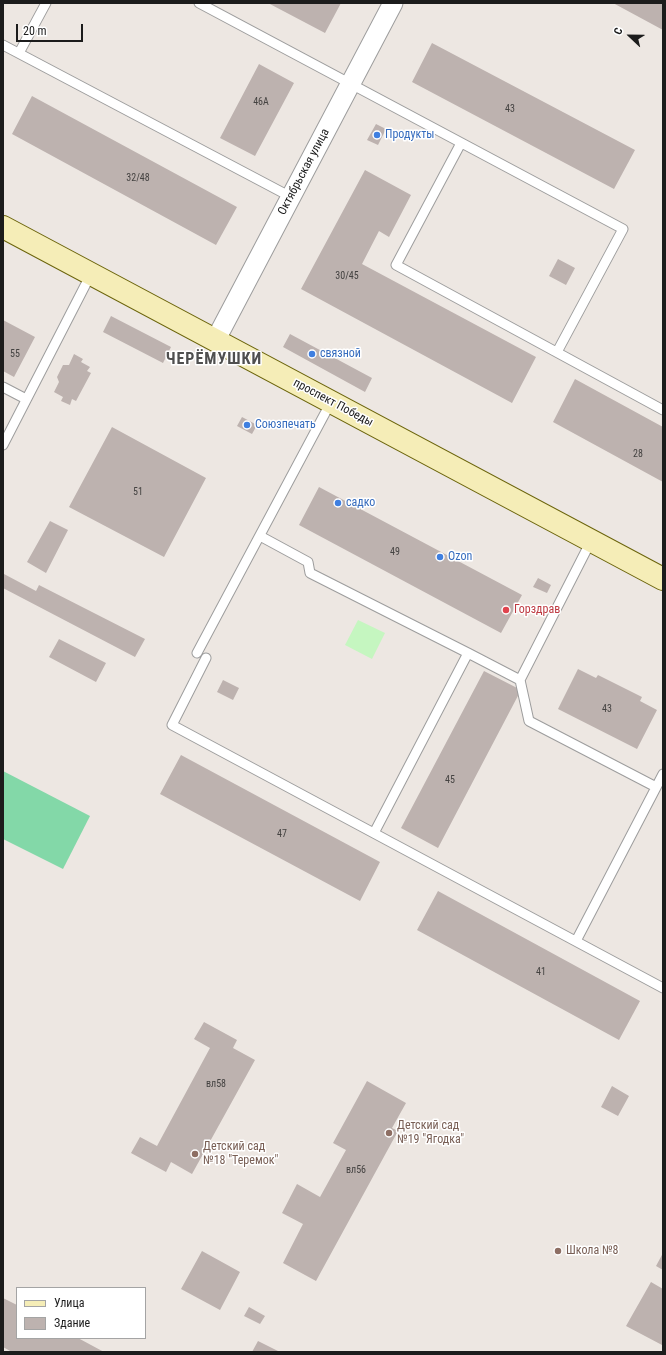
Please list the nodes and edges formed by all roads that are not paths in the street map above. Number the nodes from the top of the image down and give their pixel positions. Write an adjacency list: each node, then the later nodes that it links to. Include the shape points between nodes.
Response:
1 (46, 3): 5 (lane)
2 (199, 3): 6 (lane)
3 (393, 3): 6 (street, Октябрьская улица)
4 (3, 45): 5 (lane)
5 (19, 53): 8 (lane)
6 (350, 84): 7 (lane); 8 (street, Октябрьская улица)
7 (461, 143): 12 (lane, via 396,265); 12 (lane, via 623,229)
8 (291, 198): 11 (street, Октябрьская улица)
9 (3, 228): 10 (main road, проспект Победы)
10 (91, 274): 11 (main road, проспект Победы); 14 (lane)
11 (215, 341): 15 (main road, проспект Победы)
12 (557, 352): 16 (lane)
13 (3, 387): 14 (lane)
14 (26, 399): 17 (lane)
15 (331, 402): 18 (lane); 19 (main road, проспект Победы)
16 (663, 410)
17 (3, 445)
18 (260, 536): 21 (lane); 22 (lane, via 308,562 310,573)
19 (591, 541): 20 (main road, проспект Победы); 24 (lane)
20 (663, 580)
21 (197, 653)
22 (468, 654): 24 (lane); 27 (lane)
23 (206, 658): 27 (lane, via 172,725)
24 (520, 680): 26 (lane, via 529,721)
25 (663, 774): 26 (lane)
26 (656, 787): 28 (lane)
27 (374, 833): 28 (lane)
28 (576, 941): 29 (lane)
29 (663, 988)

